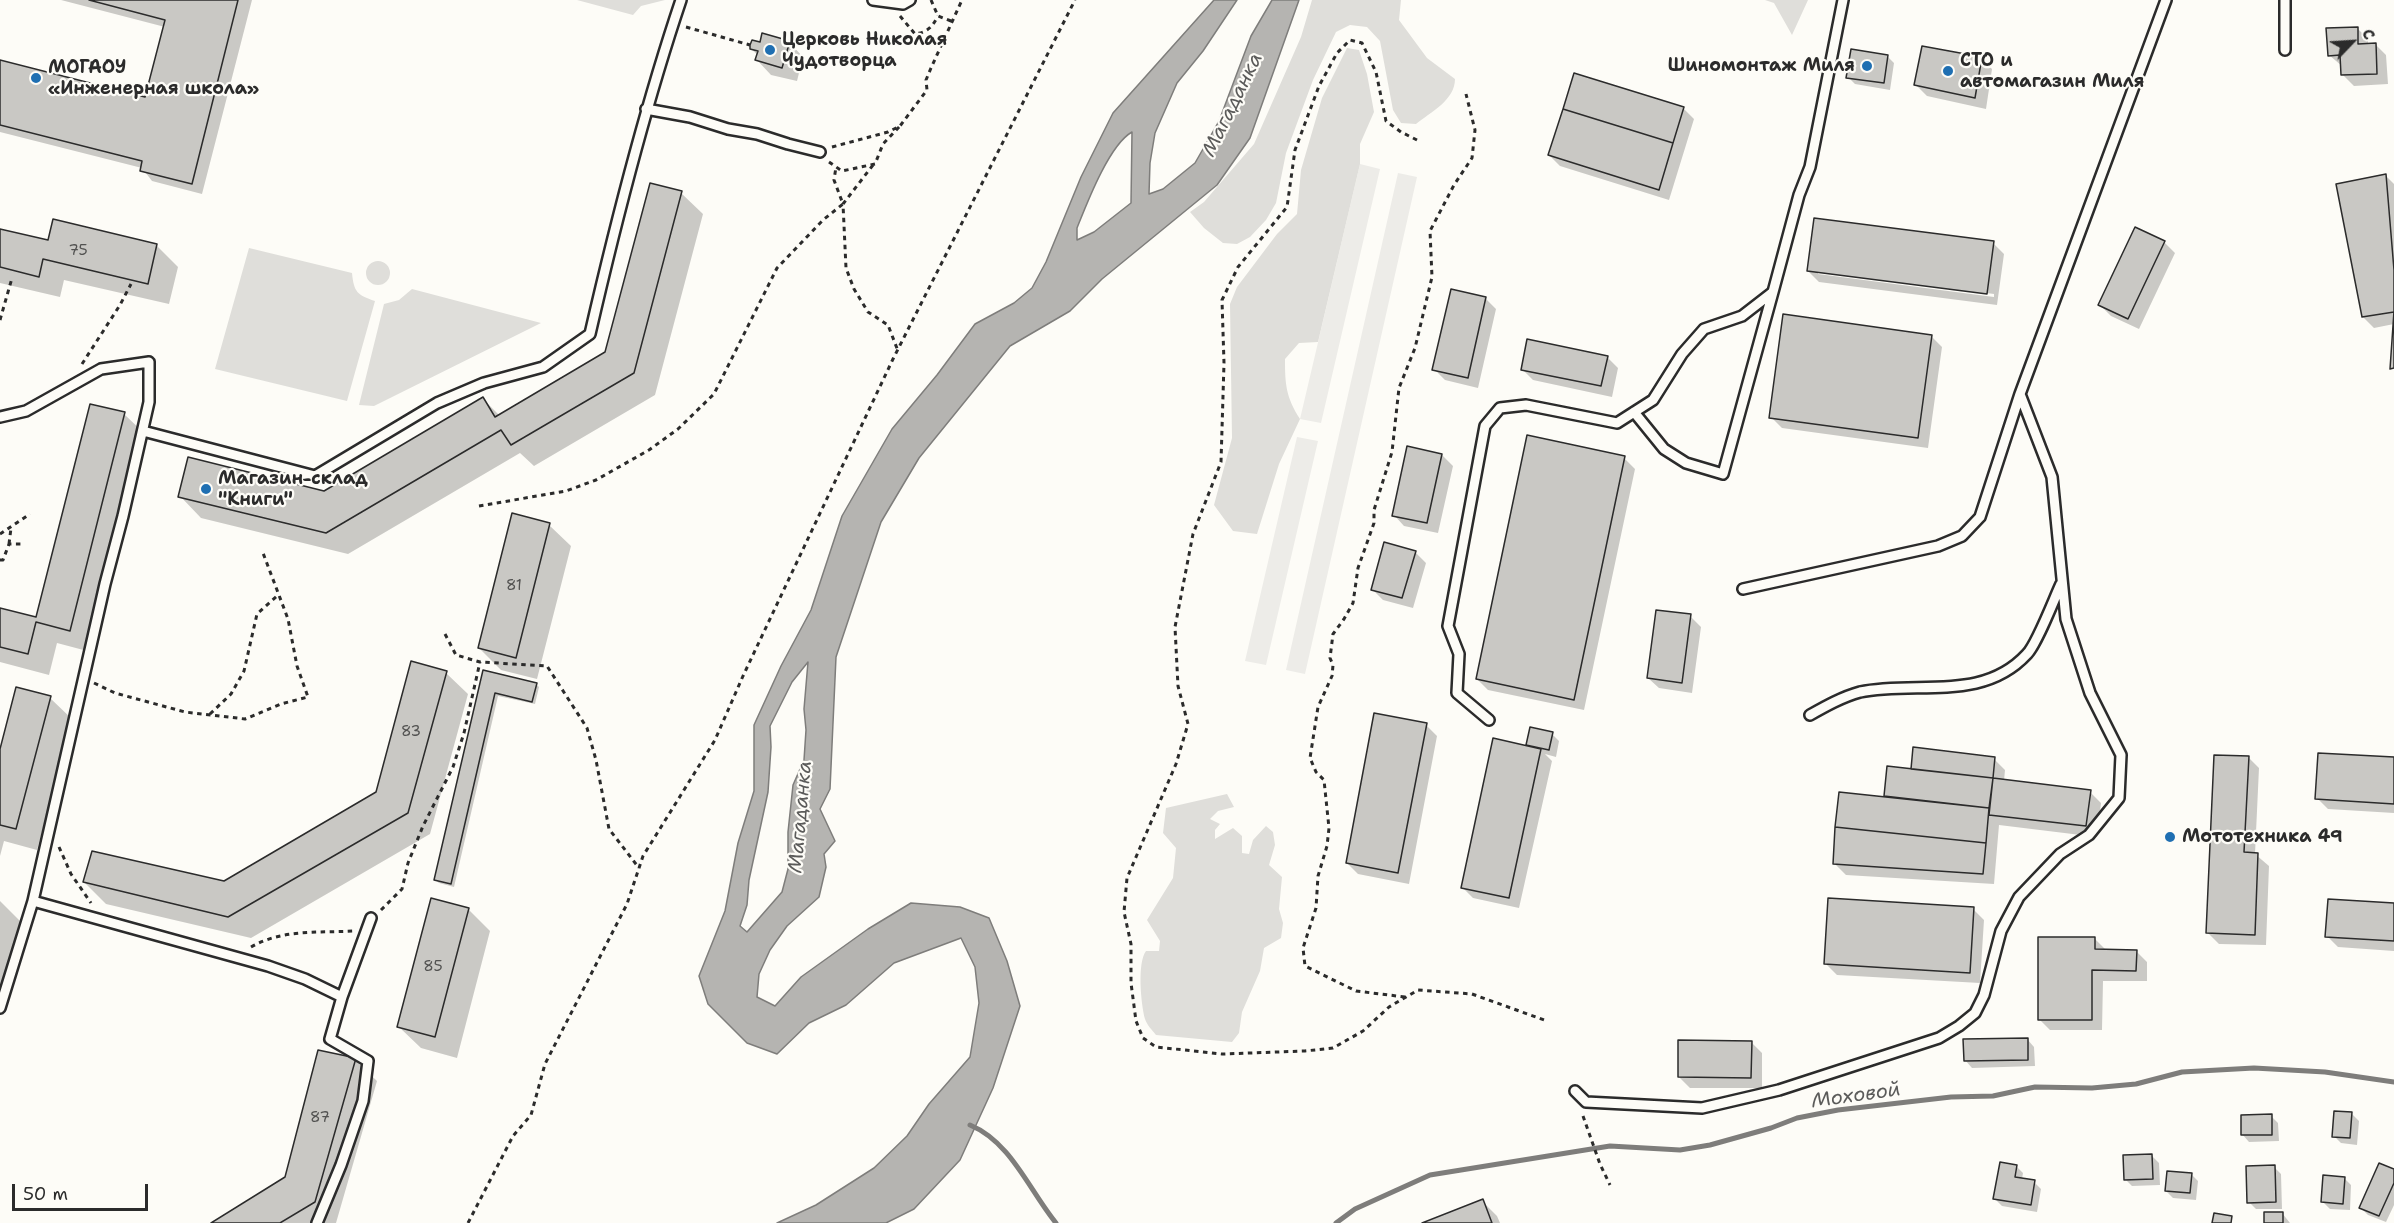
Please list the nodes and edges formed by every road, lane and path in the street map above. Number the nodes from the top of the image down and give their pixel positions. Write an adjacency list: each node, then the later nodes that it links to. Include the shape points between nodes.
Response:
1 (681, 0): 12 (lane)
2 (873, 0): 9 (lane)
3 (931, 0): 10 (path)
4 (962, 0): 11 (path)
5 (1075, 0): 28 (path)
6 (1843, 0): 26 (lane, via 1810,167)
7 (2166, 0): 30 (lane)
8 (2285, 0): 14 (lane)
9 (906, 2): 10 (path, via 899,14 915,34 932,27)
10 (938, 16): 11 (path)
11 (951, 21): 17 (path, via 926,80 927,90)
12 (673, 24): 13 (path); 16 (lane)
13 (750, 45)
14 (2285, 50)
15 (1466, 94): 58 (path, via 1475,130 1473,158 1430,231 1433,269 1428,298 1399,388 1395,441 1358,568 1355,595 1333,633 1332,676 1318,707 1310,758 1324,780 1330,816 1316,908 1303,948 1305,966 1356,991)
16 (646, 109): 19 (lane); 33 (lane, via 590,334 543,367 484,383 437,404 315,476)
17 (900, 126): 19 (path); 21 (path, via 883,144)
18 (1417, 140): 58 (path, via 1386,121 1376,72 1362,43 1350,40 1337,53 1319,86 1295,150 1287,207 1238,267 1222,300 1221,462 1193,534 1174,627 1178,686 1188,724 1176,764 1127,878 1124,912 1131,944 1131,983 1137,1021 1143,1038 1156,1047 1222,1054 1334,1047 1363,1031 1389,1007)
19 (822, 151)
20 (828, 161): 22 (path)
21 (874, 164): 22 (path, via 842,171); 23 (path)
22 (836, 167): 23 (path, via 834,180)
23 (843, 204): 28 (path, via 846,268 868,312 888,325); 34 (path, via 777,268 714,394 678,429 596,480 566,491)
24 (12, 278): 27 (path)
25 (131, 284): 29 (path, via 83,359)
26 (1773, 292): 31 (lane, via 1742,316 1704,329 1682,354 1653,400); 31 (lane, via 1723,474 1686,463 1664,449)
27 (0, 320)
28 (898, 351): 52 (path, via 715,740)
29 (77, 382): 32 (lane, via 26,411); 33 (lane, via 101,369 149,362 149,402)
30 (2020, 394): 42 (lane, via 2052,477); 43 (lane, via 1980,517 1962,536 1938,546)
31 (1634, 412): 50 (lane, via 1617,423 1526,405 1500,408 1485,426 1448,626 1459,654 1457,693)
32 (0, 417)
33 (143, 431): 47 (lane)
34 (479, 507)
35 (30, 514): 36 (path)
36 (11, 527): 37 (path); 38 (path)
37 (0, 534)
38 (9, 544): 39 (path); 41 (path)
39 (22, 544)
40 (263, 553): 44 (path)
41 (0, 560)
42 (2062, 582): 49 (lane, via 2028,653 2005,673 1966,686 1862,692 1841,698); 61 (lane, via 2066,619 2090,693 2121,755 2119,798 2089,835 2060,854 2019,897 2001,931 1984,995 1975,1013 1939,1038 1779,1090 1702,1108 1586,1102)
43 (1743, 589)
44 (279, 595): 48 (path, via 257,614 244,671 231,694); 48 (path, via 308,697 245,719)
45 (445, 634): 46 (path, via 456,655)
46 (480, 662): 52 (path, via 547,666 587,728 609,829); 54 (path, via 453,767 423,826 402,889)
47 (85, 678): 48 (path, via 115,693 185,712); 51 (lane)
48 (210, 714)
49 (1810, 715)
50 (1489, 720)
51 (48, 830): 53 (lane); 55 (path, via 71,874)
52 (639, 868): 65 (path, via 627,904 545,1064 531,1115 513,1136)
53 (33, 901): 55 (lane); 59 (lane)
54 (371, 918): 56 (path, via 357,931 278,936); 57 (lane)
55 (108, 923): 56 (lane)
56 (232, 957): 57 (lane, via 305,979)
57 (342, 997): 64 (lane, via 330,1039 368,1061 363,1101)
58 (1407, 997): 60 (path, via 1418,990 1472,994)
59 (0, 1008)
60 (1547, 1022)
61 (1575, 1091)
62 (1583, 1114): 63 (path)
63 (1610, 1185)
64 (317, 1223)
65 (468, 1223)

